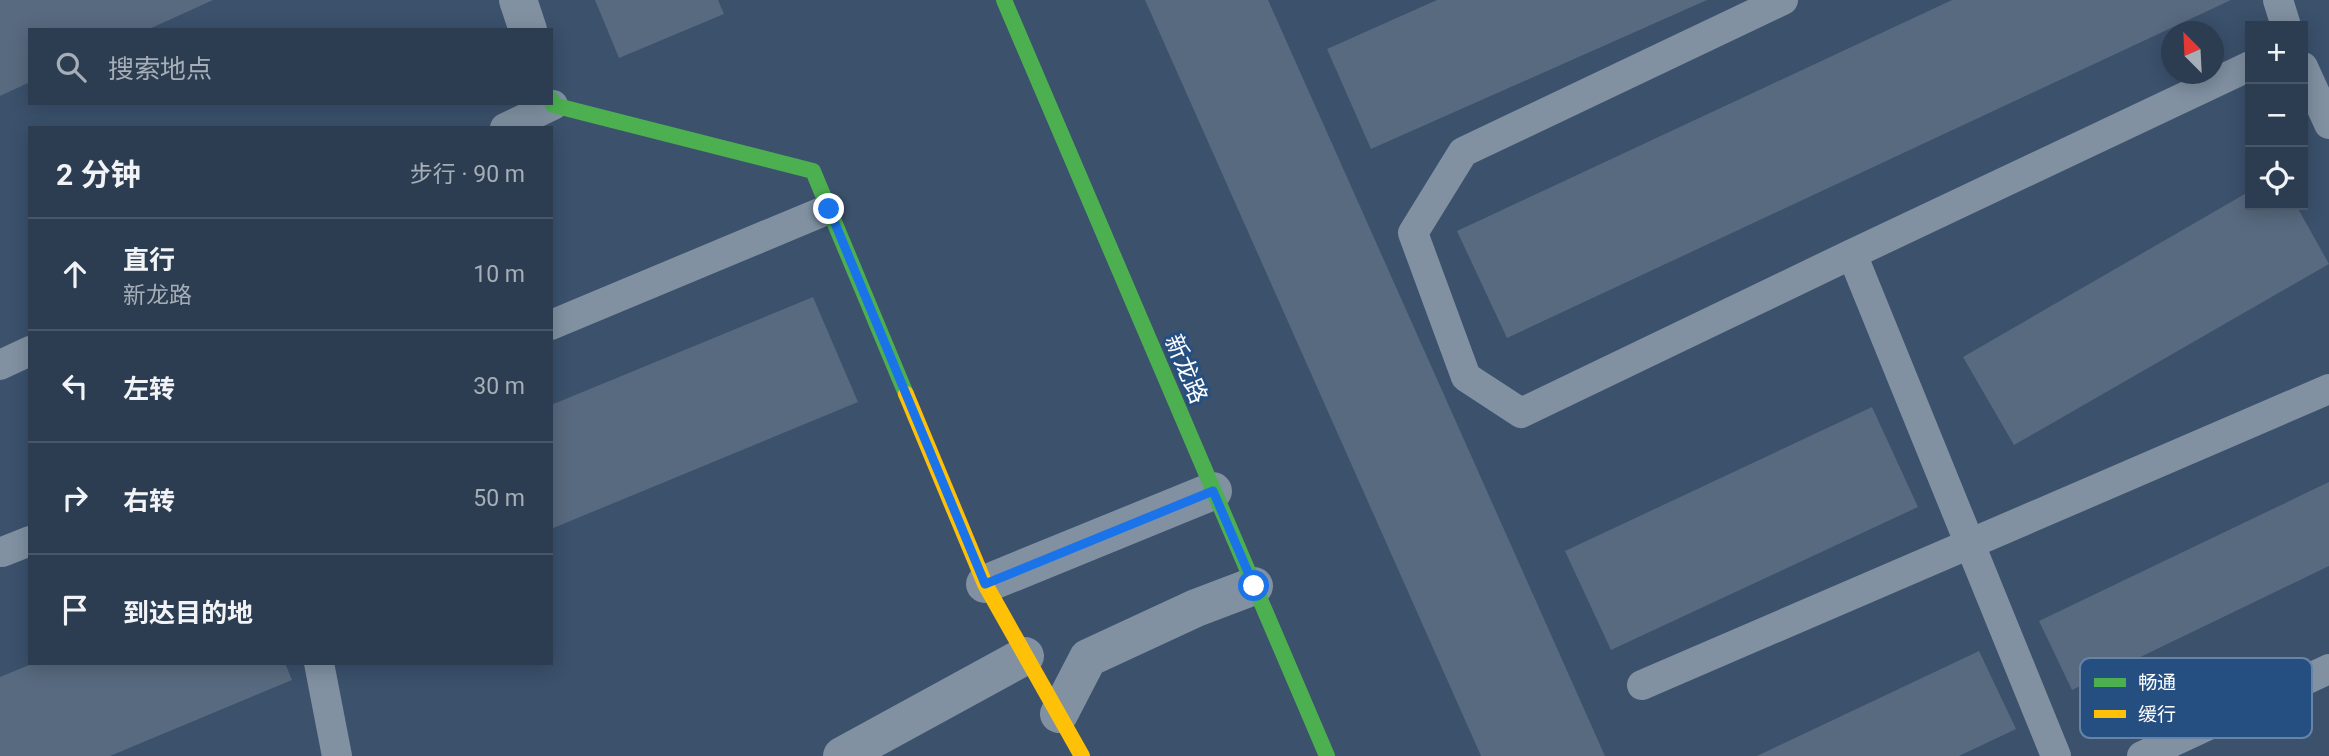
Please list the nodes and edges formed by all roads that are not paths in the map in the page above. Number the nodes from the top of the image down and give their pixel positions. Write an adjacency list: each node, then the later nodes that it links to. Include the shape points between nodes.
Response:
1 (518, 0): 6 (street)
2 (1004, 0): 19 (street, 新龙路)
3 (1783, 0): 14 (lane, via 1463,152 1413,233 1466,377 1521,413)
4 (2278, 0): 5 (lane)
5 (2284, 21)
6 (527, 28)
7 (2245, 68): 14 (lane)
8 (2308, 78): 11 (lane)
9 (553, 102): 13 (street, via 813,171)
10 (547, 105): 12 (lane)
11 (2329, 124)
12 (509, 126)
13 (829, 209): 15 (lane); 23 (street)
14 (1852, 254): 21 (lane)
15 (553, 325)
16 (28, 352): 17 (lane)
17 (0, 365)
18 (2329, 389): 21 (lane)
19 (1213, 491): 23 (street); 24 (street, 新龙路)
20 (28, 542): 22 (lane)
21 (1970, 545): 29 (lane); 36 (lane)
22 (2, 552)
23 (985, 584): 25 (street)
24 (1254, 586): 30 (street, via 1088,657); 35 (street, 新龙路)
25 (1025, 656): 30 (street); 33 (street)
26 (319, 665): 32 (lane)
27 (2329, 669): 28 (lane)
28 (2312, 677)
29 (1642, 685)
30 (1059, 714): 34 (street)
31 (2181, 738): 37 (lane)
32 (337, 756)
33 (842, 756)
34 (1082, 756)
35 (1327, 756)
36 (2056, 756)
37 (2142, 756)

